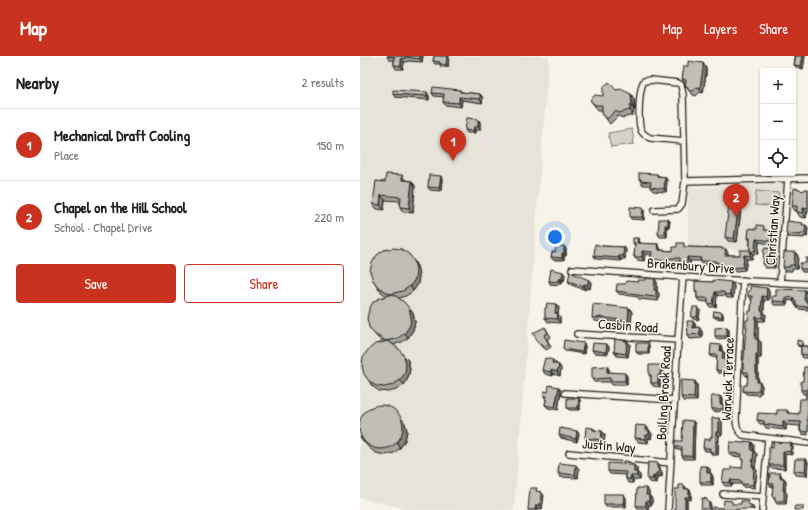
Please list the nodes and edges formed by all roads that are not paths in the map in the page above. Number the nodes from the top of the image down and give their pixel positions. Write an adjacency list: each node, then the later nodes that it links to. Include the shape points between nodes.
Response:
1 (684, 141): 1 (street, via 650,138 643,133 640,124 640,93 644,81 664,81 681,85); 4 (street)
2 (808, 178): 3 (street)
3 (788, 179): 4 (street); 9 (street, Christian Way)
4 (685, 181): 5 (street, via 681,207 673,210)
5 (654, 210)
6 (572, 269): 7 (street, Brakenbury Drive)
7 (683, 277): 8 (street, Brakenbury Drive); 12 (street, Boiling Brook Road)
8 (743, 280): 9 (street, Brakenbury Drive); 15 (street, Warwick Terrace, via 736,425 743,435)
9 (780, 283): 10 (street, Brakenbury Drive)
10 (808, 284)
11 (577, 334): 12 (street, Casbin Road)
12 (678, 340): 14 (street, Boiling Brook Road)
13 (565, 393): 14 (street)
14 (675, 400): 18 (street, Boiling Brook Road)
15 (768, 439): 16 (street, Warwick Terrace); 20 (street)
16 (808, 443)
17 (569, 453): 18 (street, Justin Way)
18 (671, 463): 21 (street, Boiling Brook Road)
19 (723, 494): 20 (street)
20 (763, 497): 22 (street)
21 (668, 510)
22 (762, 510)

